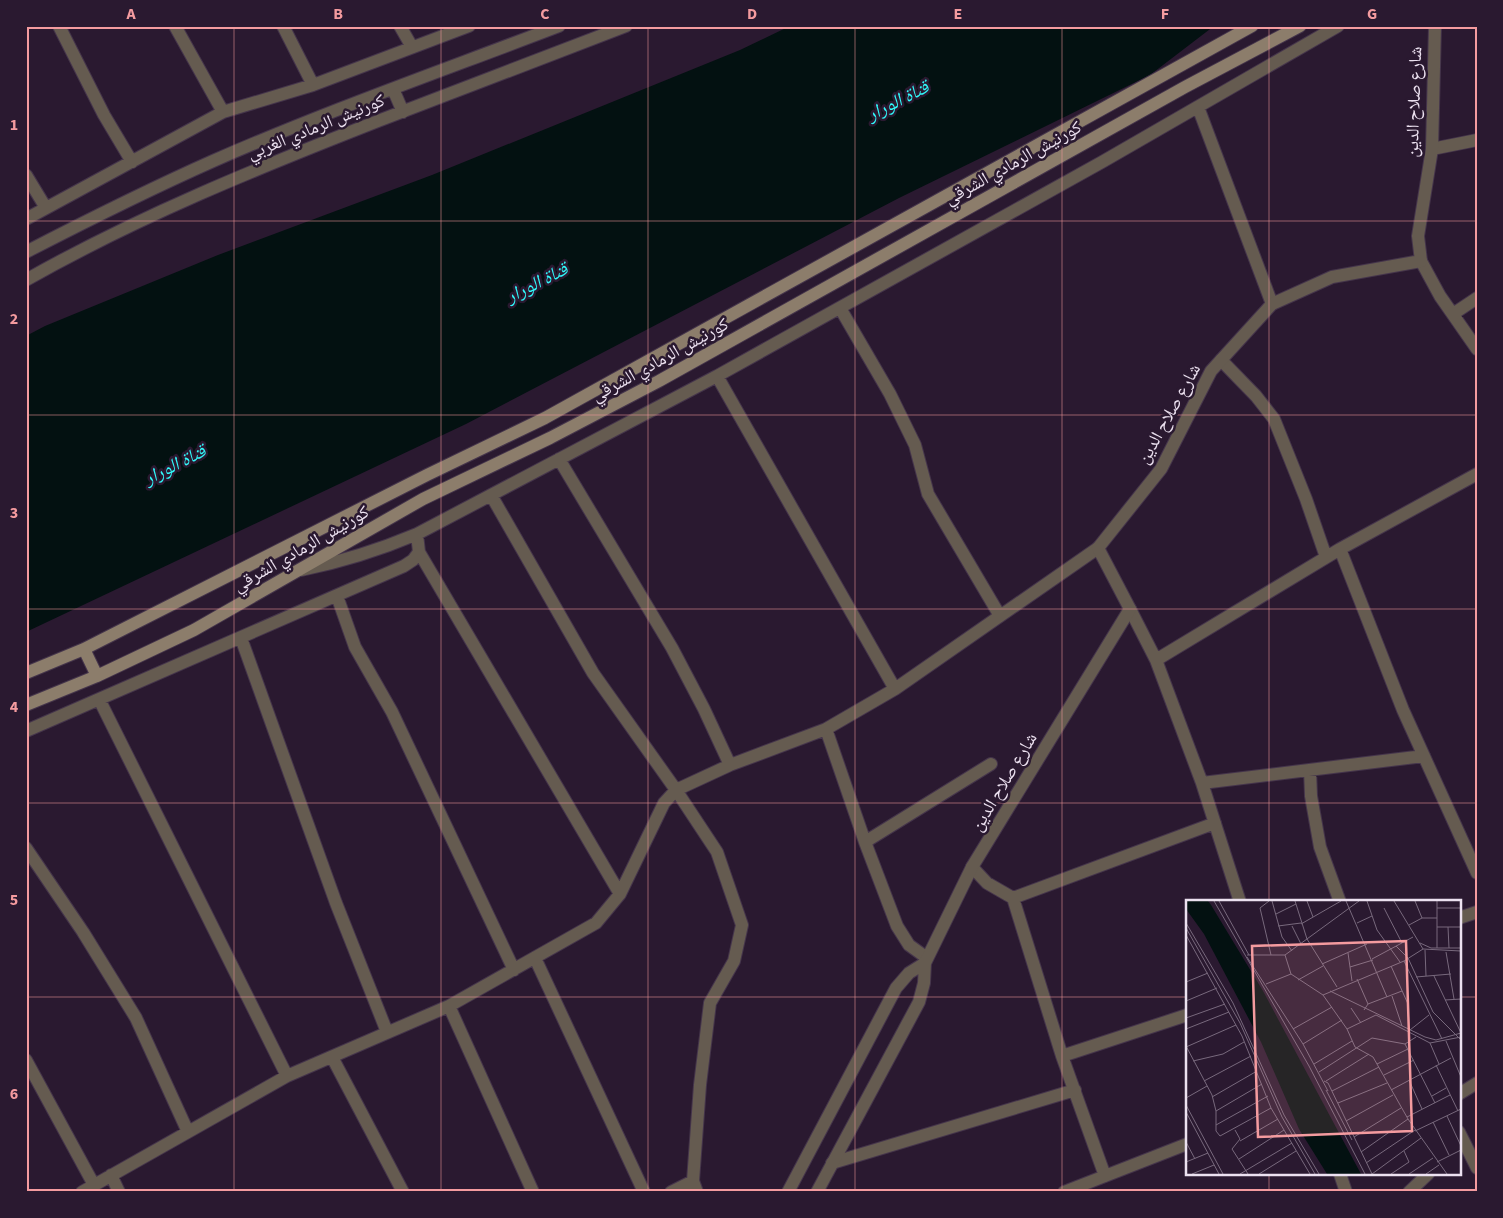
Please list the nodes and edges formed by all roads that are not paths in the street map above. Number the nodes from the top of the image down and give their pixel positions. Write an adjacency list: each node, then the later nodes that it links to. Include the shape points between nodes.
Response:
1 (59, 26): 20 (street)
2 (175, 26): 16 (street)
3 (283, 26): 13 (street)
4 (400, 26): 12 (street)
5 (469, 26): 12 (street)
6 (559, 26): 14 (street, كورنيش الرمادي الغربي)
7 (626, 26): 17 (street, كورنيش الرمادي الغربي)
8 (1252, 26): 47 (main road, كورنيش الرمادي الشرقي, via 545,418 427,474)
9 (1300, 26): 42 (main road, كورنيش الرمادي الشرقي, via 1185,86 659,381 423,499)
10 (1338, 26): 15 (street)
11 (1435, 26): 19 (street, شارع صلاح الدين)
12 (412, 47): 13 (street)
13 (313, 85): 16 (street)
14 (394, 89): 17 (street); 24 (street, كورنيش الرمادي الغربي, via 214,161)
15 (1198, 107): 28 (street); 29 (street)
16 (223, 112): 20 (street)
17 (403, 112): 26 (street, كورنيش الرمادي الغربي, via 225,182)
18 (1477, 140): 19 (street)
19 (1432, 149): 25 (street, شارع صلاح الدين, via 1418,236)
20 (132, 162): 22 (street)
21 (26, 175): 22 (street)
22 (46, 208): 23 (street)
23 (26, 219)
24 (26, 252)
25 (1421, 261): 28 (street, شارع صلاح الدين, via 1332,277); 30 (street)
26 (26, 280)
27 (1477, 298): 30 (street)
28 (1272, 304): 32 (street, شارع صلاح الدين)
29 (840, 308): 33 (street); 45 (street, via 916,445 928,494)
30 (1453, 314): 31 (street)
31 (1477, 349)
32 (1221, 360): 38 (street, شارع صلاح الدين, via 1211,371 1160,469); 41 (street, via 1274,420)
33 (717, 376): 34 (street); 51 (street)
34 (559, 459): 36 (street); 58 (street, via 672,648)
35 (1477, 474): 39 (street)
36 (491, 495): 37 (street); 61 (street, via 592,673)
37 (417, 534): 40 (street); 42 (street, via 351,559)
38 (1098, 548): 44 (street); 45 (street, شارع صلاح الدين)
39 (1340, 549): 41 (street); 56 (street)
40 (419, 552): 43 (street, via 404,566); 67 (street)
41 (1326, 557): 48 (street)
42 (301, 570): 50 (main road, كورنيش الرمادي الشرقي, via 194,630)
43 (337, 596): 46 (street); 75 (street, via 355,647 392,712)
44 (1130, 609): 48 (street); 65 (street, شارع صلاح الدين)
45 (1000, 616): 51 (street, شارع صلاح الدين)
46 (241, 638): 52 (street); 78 (street, via 336,903)
47 (84, 648): 49 (main road, كورنيش الرمادي الشرقي); 50 (main road)
48 (1156, 660): 60 (street)
49 (26, 674)
50 (98, 676): 53 (main road, كورنيش الرمادي الشرقي)
51 (895, 689): 54 (street, شارع صلاح الدين)
52 (99, 699): 55 (street); 82 (street)
53 (26, 705)
54 (826, 729): 58 (street, شارع صلاح الدين); 63 (street)
55 (26, 731)
56 (1424, 756): 59 (street); 66 (street)
57 (991, 764): 63 (street)
58 (730, 765): 61 (street, شارع صلاح الدين)
59 (1310, 770): 60 (street); 70 (street, via 1320,847)
60 (1202, 782): 62 (street)
61 (676, 790): 67 (street, via 664,803); 96 (street, via 717,852 742,925 734,961 710,1003 700,1085)
62 (1215, 823): 68 (street); 69 (street)
63 (865, 842): 74 (street, via 898,926 909,945)
64 (26, 848): 86 (street, via 136,1018)
65 (972, 867): 68 (street, via 987,884); 74 (street, شارع صلاح الدين)
66 (1477, 873)
67 (620, 894): 73 (street, via 596,923)
68 (1013, 898): 80 (street)
69 (1239, 900)
70 (1339, 900)
71 (1477, 912): 72 (street)
72 (1460, 918)
73 (535, 958): 75 (street); 101 (street)
74 (926, 961): 89 (street, شارع صلاح الدين, via 919,1002); 103 (street, شارع صلاح الدين, via 896,988)
75 (514, 970): 76 (street)
76 (449, 1006): 78 (street); 100 (street)
77 (1186, 1015): 80 (street)
78 (387, 1032): 79 (street)
79 (332, 1056): 82 (street); 99 (street)
80 (1062, 1056): 84 (street)
81 (26, 1060): 95 (street)
82 (287, 1076): 86 (street)
83 (1477, 1083): 85 (street)
84 (1074, 1090): 89 (street); 92 (street)
85 (1460, 1093)
86 (188, 1132): 91 (street)
87 (1461, 1138): 90 (street)
88 (1186, 1144): 92 (street)
89 (832, 1163): 104 (street, شارع صلاح الدين)
90 (1477, 1168)
91 (111, 1175): 95 (street); 98 (street)
92 (1105, 1176): 105 (street)
93 (1341, 1176): 106 (street)
94 (1426, 1176): 107 (street)
95 (94, 1185): 97 (street)
96 (695, 1186): 102 (street)
97 (82, 1192)
98 (119, 1192)
99 (403, 1192)
100 (533, 1192)
101 (644, 1192)
102 (671, 1192)
103 (788, 1192)
104 (817, 1192)
105 (1064, 1192)
106 (1346, 1192)
107 (1409, 1192)

